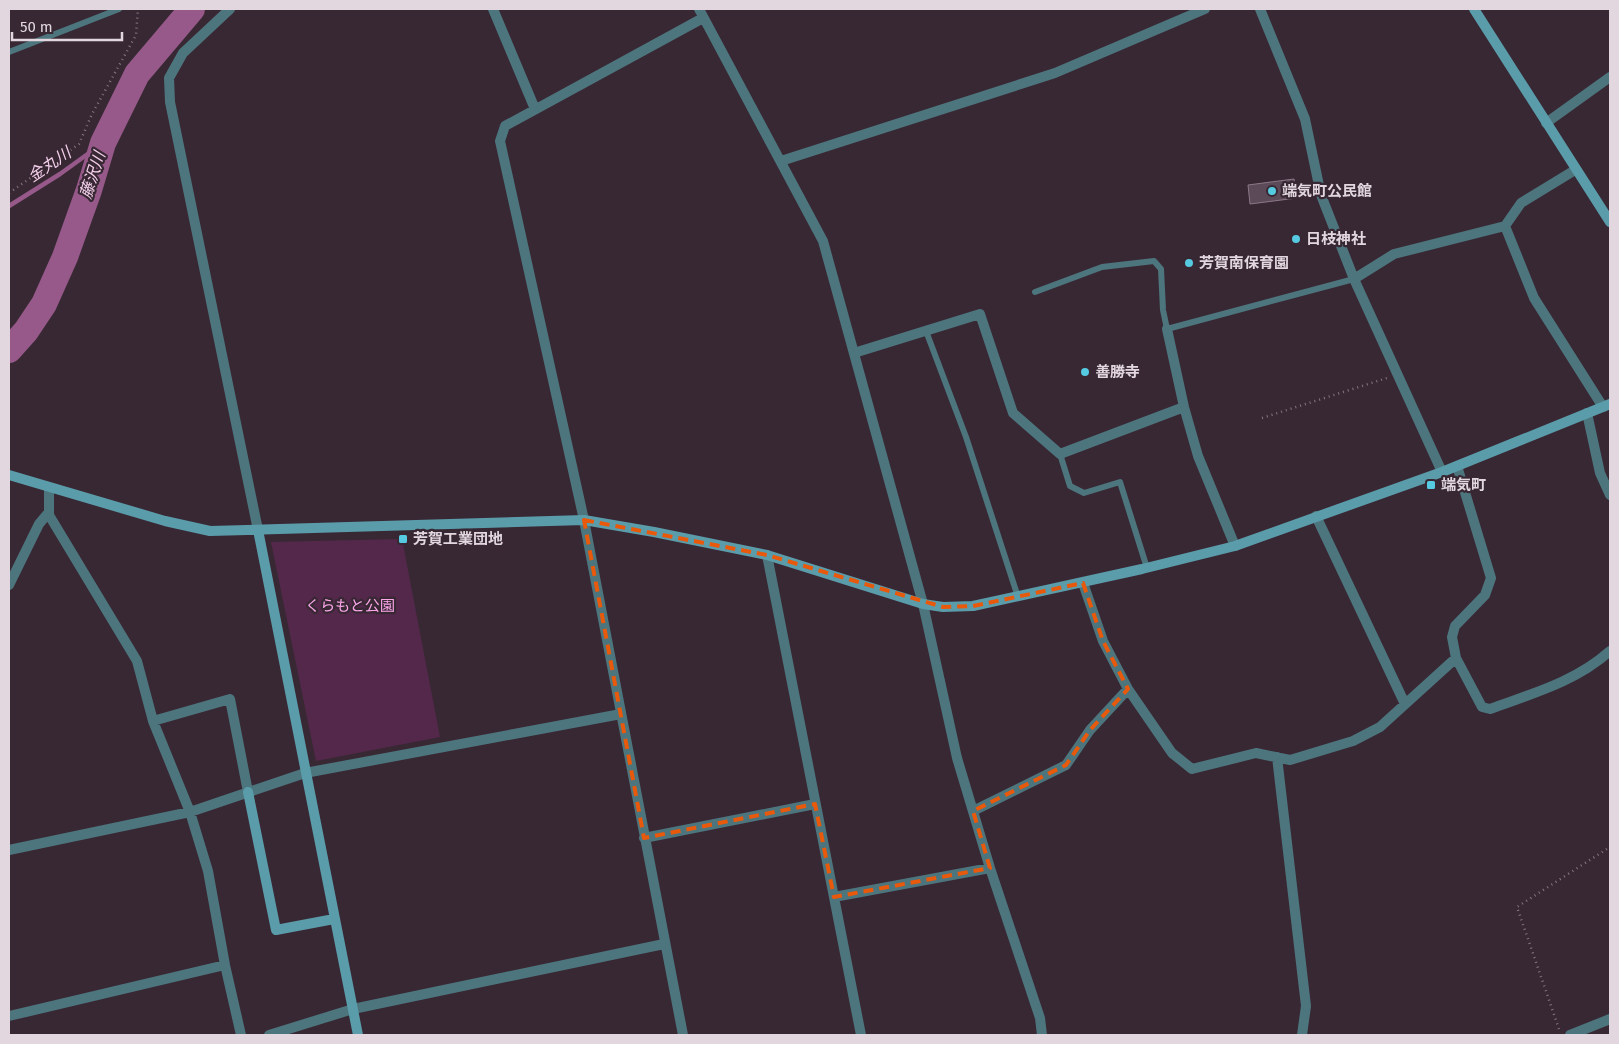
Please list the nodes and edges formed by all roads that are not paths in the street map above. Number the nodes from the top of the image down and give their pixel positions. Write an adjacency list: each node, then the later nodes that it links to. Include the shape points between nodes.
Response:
1 (119, 9): 8 (lane)
2 (230, 9): 33 (street, via 183,53 169,78 170,102)
3 (493, 9): 10 (street)
4 (1204, 9): 12 (street, via 1055,73)
5 (1260, 9): 16 (street, via 1305,119 1321,195)
6 (1474, 9): 11 (street)
7 (701, 13): 10 (street); 12 (street)
8 (9, 52)
9 (1610, 77): 11 (street)
10 (535, 109): 32 (street, via 505,126 500,141)
11 (1546, 123): 13 (street)
12 (781, 161): 20 (street, via 823,242)
13 (1575, 170): 14 (street); 15 (street, via 1521,203)
14 (1609, 215)
15 (1505, 226): 16 (street, via 1394,254); 21 (street, via 1534,298)
16 (1354, 279): 18 (lane); 26 (street)
17 (1035, 292): 18 (lane, via 1102,267 1154,261 1162,269)
18 (1167, 329): 22 (street)
19 (926, 331): 20 (street); 24 (street, via 980,314 1013,413); 39 (lane, via 966,437)
20 (854, 353): 40 (street)
21 (1606, 405): 23 (street)
22 (1184, 407): 24 (street); 34 (street, via 1198,456)
23 (1587, 413): 25 (street); 29 (street, via 1600,473)
24 (1060, 454): 36 (lane, via 1070,486 1084,493 1120,482)
25 (1457, 466): 26 (street); 42 (street, via 1491,578 1485,595 1454,626 1452,637)
26 (1442, 472): 31 (street)
27 (9, 475): 28 (street)
28 (49, 488): 30 (street); 33 (street, via 210,531)
29 (1610, 495)
30 (49, 512): 37 (street, via 39,524); 46 (street, via 136,661)
31 (1316, 516): 34 (street); 44 (street)
32 (584, 520): 33 (street); 35 (street); 45 (street)
33 (258, 530): 48 (street)
34 (1235, 546): 36 (street)
35 (767, 555): 40 (street); 50 (street)
36 (1148, 568): 38 (street)
37 (10, 579)
38 (1083, 582): 39 (street); 43 (street, via 1103,641)
39 (1018, 597): 40 (street, via 973,606)
40 (923, 604): 51 (street, via 957,758)
41 (1610, 651): 42 (street, via 1594,666 1570,680 1490,709 1482,706)
42 (1456, 658): 44 (street)
43 (1128, 689): 47 (street, via 1172,753 1192,770 1256,753); 51 (street, via 1090,730 1066,765)
44 (1405, 704): 47 (street, via 1380,727 1352,741 1290,760)
45 (621, 714): 48 (street); 53 (street)
46 (153, 721): 49 (street, via 230,699); 52 (street)
47 (1277, 757): 69 (street, via 1306,1006)
48 (305, 773): 49 (street); 57 (street)
49 (248, 792): 52 (street); 57 (street, via 276,930)
50 (816, 804): 53 (street); 56 (street)
51 (973, 811): 55 (street)
52 (190, 812): 54 (street); 59 (street, via 208,871)
53 (644, 838): 58 (street)
54 (9, 850)
55 (990, 868): 56 (street); 68 (street, via 1040,1018)
56 (834, 897): 67 (street)
57 (334, 919): 60 (street)
58 (664, 944): 60 (street); 66 (street)
59 (225, 965): 61 (street); 63 (street)
60 (353, 1009): 64 (street); 65 (street)
61 (9, 1016)
62 (1610, 1019): 70 (street)
63 (241, 1035)
64 (269, 1035)
65 (358, 1035)
66 (683, 1035)
67 (861, 1035)
68 (1042, 1035)
69 (1302, 1035)
70 (1570, 1035)

